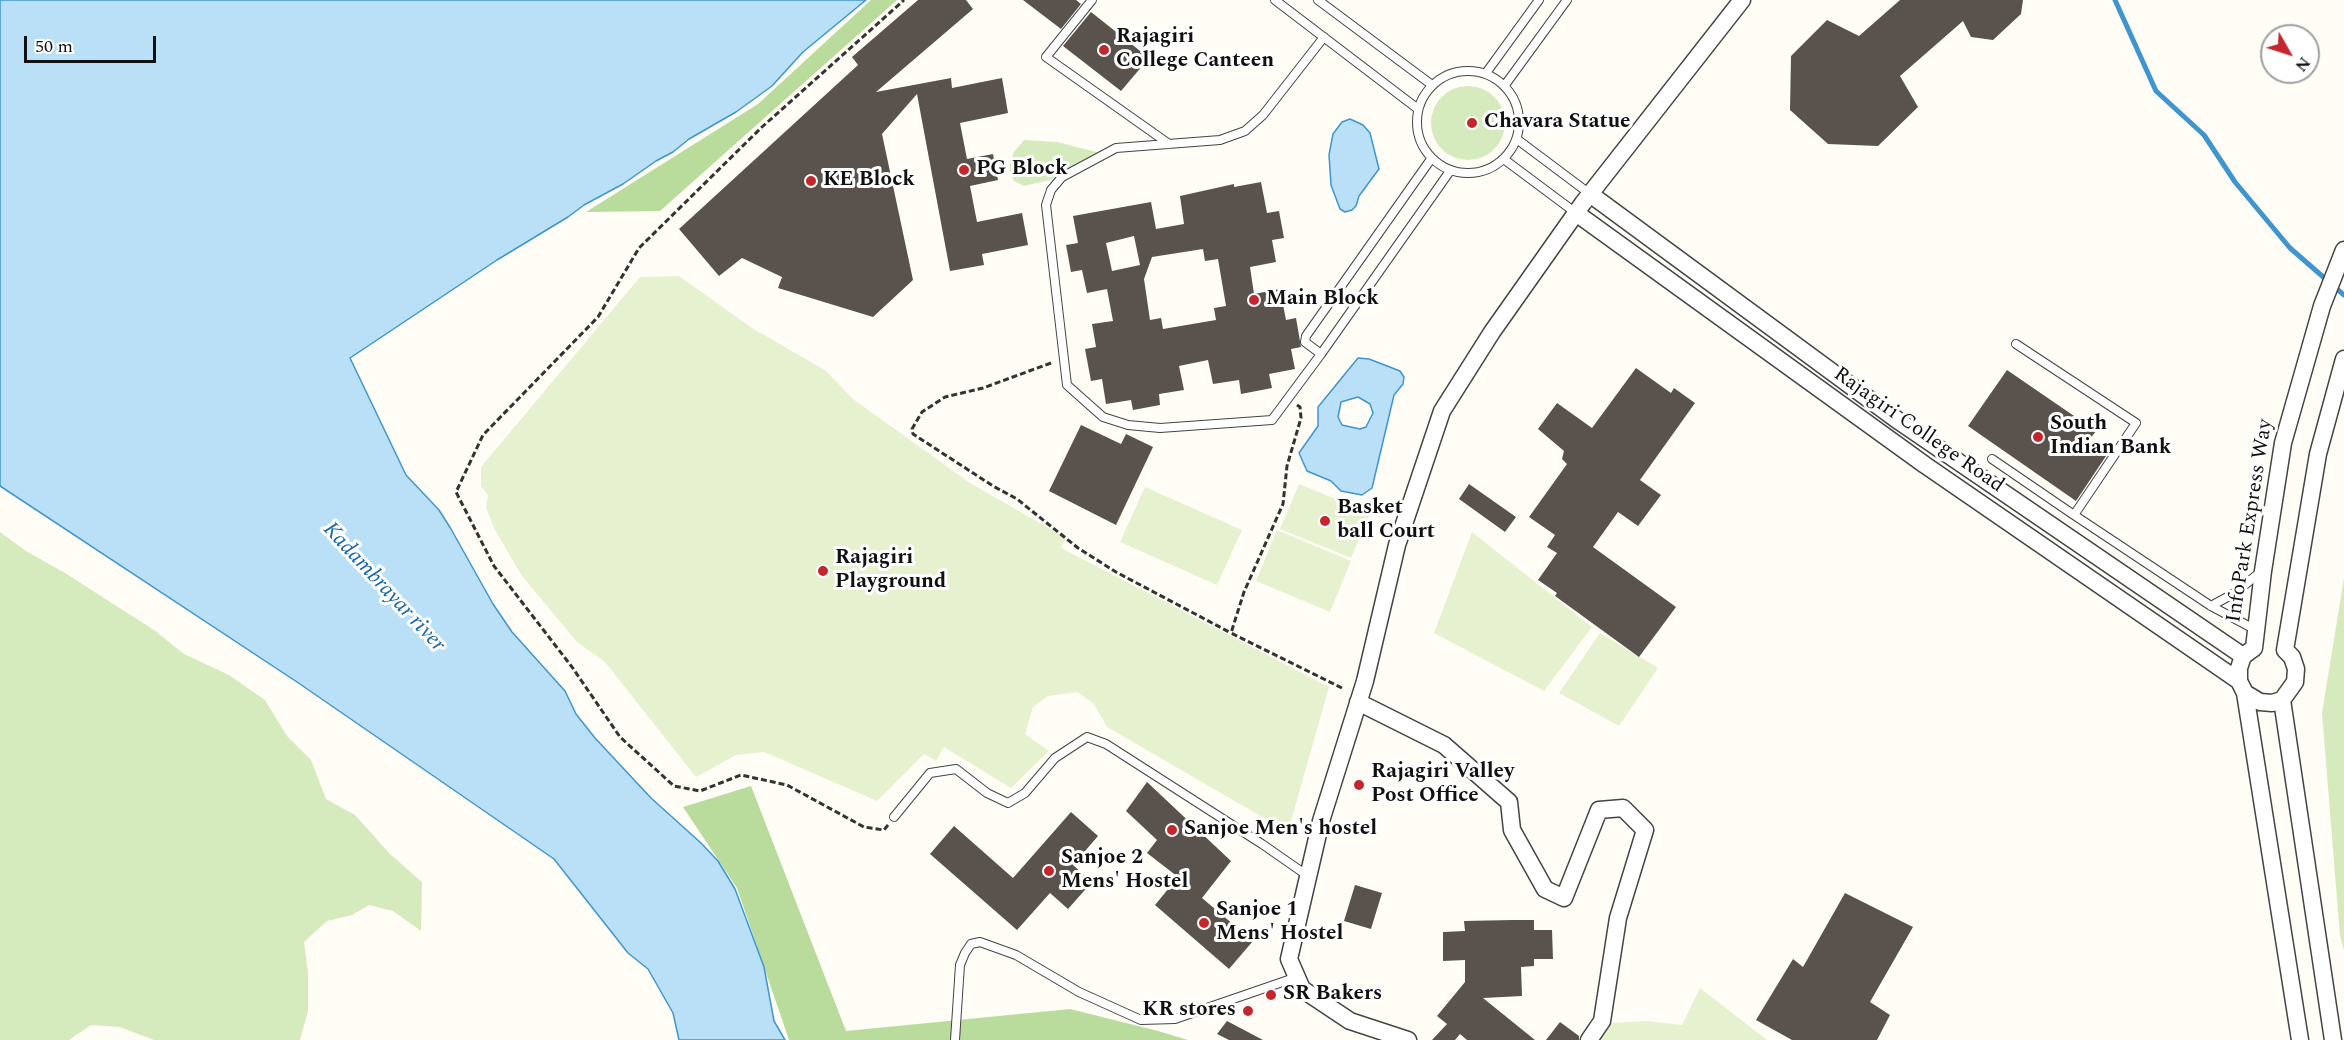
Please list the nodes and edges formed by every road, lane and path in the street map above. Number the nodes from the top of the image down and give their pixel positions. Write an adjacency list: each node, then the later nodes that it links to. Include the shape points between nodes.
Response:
1 (904, 0): 36 (path, via 762,127 639,248 598,317 483,435 456,492 494,566 620,737 674,786 700,791 741,775 787,785 864,827 884,830)
2 (1092, 0): 14 (lane, via 1046,57)
3 (1275, 0): 8 (lane)
4 (1318, 0): 10 (lane)
5 (1539, 0): 9 (lane)
6 (1567, 0): 11 (lane)
7 (1742, 0): 18 (street)
8 (1324, 37): 12 (lane); 14 (lane, via 1263,116 1245,131 1220,140)
9 (1486, 73): 10 (lane, via 1462,71 1443,76); 11 (lane)
10 (1432, 85): 12 (lane)
11 (1505, 85): 13 (lane, via 1517,105)
12 (1418, 109): 15 (lane, via 1419,140)
13 (1518, 140): 16 (lane); 18 (lane)
14 (1170, 144): 23 (lane, via 1116,148 1062,177 1051,190 1046,205)
15 (1431, 159): 17 (lane); 22 (lane, via 1306,336 1305,342)
16 (1505, 160): 17 (lane, via 1474,174); 19 (lane)
17 (1450, 171): 22 (lane)
18 (1590, 194): 19 (street); 32 (street, Rajagiri College Road, via 1900,422)
19 (1576, 213): 33 (street, Rajagiri College Road); 34 (street, via 1491,332 1442,411)
20 (2344, 250): 28 (street, InfoPark Express Way, via 2322,306 2283,442)
21 (2016, 344): 27 (lane, via 2136,423)
22 (1321, 354): 25 (lane)
23 (1064, 359): 25 (lane, via 1067,385 1102,417 1128,425 1160,428 1272,420); 31 (path, via 945,397 922,411 913,434 1017,499 1078,548 1116,572)
24 (2344, 359): 35 (street, via 2318,454 2285,650 2296,669 2295,682)
25 (1289, 398): 31 (path, via 1300,407 1301,418 1287,466 1283,504 1244,591)
26 (1992, 459): 27 (lane)
27 (2074, 515): 29 (lane)
28 (2263, 571): 29 (lane); 30 (street, InfoPark Express Way)
29 (2211, 606): 30 (lane)
30 (2256, 630): 32 (street, InfoPark Express Way, via 2254,648)
31 (1231, 633): 34 (path)
32 (2244, 656): 33 (street, InfoPark Express Way, via 2239,668)
33 (2242, 687): 35 (street, via 2260,702); 42 (street, InfoPark Express Way)
34 (1352, 696): 37 (street); 41 (street, via 1444,745 1509,802 1512,830 1545,889 1564,898 1599,810 1623,808 1645,830 1618,918 1602,1021)
35 (2282, 700): 43 (street)
36 (894, 817): 37 (lane, via 930,773 956,769 987,793 1008,803 1025,794 1055,758 1087,737 1106,744)
37 (1308, 876): 38 (street, via 1289,959)
38 (1297, 977): 39 (lane, via 1182,1017 1141,1020 1080,992 1016,955 980,942 971,944 960,965); 40 (street, via 1302,989 1350,1021)
39 (955, 1040)
40 (1408, 1040)
41 (1589, 1040)
42 (2300, 1040)
43 (2333, 1040)

